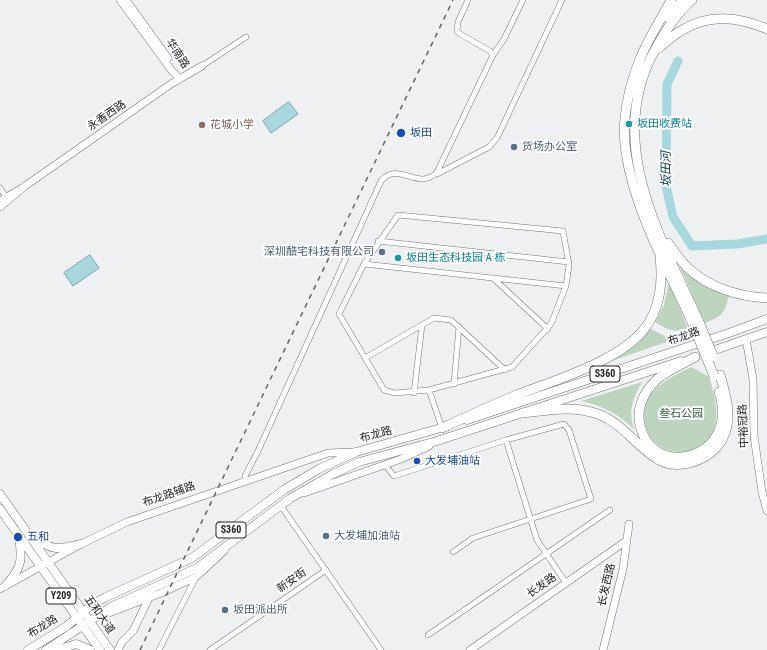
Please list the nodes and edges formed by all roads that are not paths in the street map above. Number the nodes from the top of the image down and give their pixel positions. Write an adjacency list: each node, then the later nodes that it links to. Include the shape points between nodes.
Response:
1 (120, 0): 15 (main road, 华南路)
2 (126, 0): 15 (main road, 华南路, via 176,68)
3 (468, 0): 12 (street, via 457,30)
4 (523, 0): 12 (street)
5 (562, 0): 16 (street, via 493,143)
6 (671, 0): 9 (highway)
7 (683, 0): 9 (highway)
8 (692, 0): 13 (highway, via 670,24)
9 (658, 26): 22 (highway, via 640,59 625,120 626,151 631,178)
10 (767, 29): 13 (highway, via 750,21 726,17 702,21 680,31)
11 (246, 37): 14 (street)
12 (493, 54): 16 (street, via 441,166)
13 (652, 54): 20 (highway, via 644,69 633,122 635,150 645,196)
14 (202, 66): 15 (main road, 永香西路)
15 (180, 79): 18 (main road, 永香西路)
16 (432, 177): 48 (street, via 418,179 395,173 389,174 381,181 245,476)
17 (0, 188): 18 (street)
18 (5, 199): 19 (main road, 永香西路)
19 (0, 207)
20 (659, 231): 27 (highway, via 688,268 701,277 729,291); 29 (highway)
21 (378, 241): 23 (street); 23 (street, via 398,215 563,232); 24 (street)
22 (658, 247): 29 (highway); 43 (highway, via 661,281 657,305 646,328 628,345 597,363)
23 (568, 262): 26 (street)
24 (364, 264): 25 (street); 36 (street, via 339,314)
25 (492, 278): 26 (street); 32 (street)
26 (566, 286): 32 (street)
27 (767, 298)
28 (767, 319): 43 (main road, 布龙路 / S360)
29 (695, 322): 38 (highway, bridge)
30 (422, 325): 31 (street, via 434,318 452,320); 36 (street); 41 (street)
31 (459, 327): 37 (street); 39 (street)
32 (548, 329): 37 (street, via 512,367)
33 (767, 332): 34 (main road, 布龙路 / S360)
34 (746, 339): 35 (main road, 布龙路 / S360); 54 (main road, 中裕冠路, via 754,379 754,436)
35 (695, 357): 38 (highway, via 660,377 643,397 640,406 640,426 644,437 651,445 660,452 679,458 702,452 711,444 718,435 722,409); 42 (main road, 布龙路 / S360)
36 (365, 358): 41 (street, via 384,390 395,394)
37 (506, 370): 39 (street)
38 (717, 375): 42 (highway, via 729,407 725,434 717,446 699,461 685,464 660,460 612,421 588,410 572,408)
39 (454, 384): 40 (street)
40 (429, 390): 41 (street); 43 (street)
41 (414, 393)
42 (523, 413): 44 (main road, 布龙路 / S360)
43 (442, 428): 46 (main road, 布龙路 / S360)
44 (440, 440): 47 (main road); 50 (main road, 布龙路 / S360, via 359,462 322,479)
45 (506, 440): 47 (street, via 394,476); 55 (street); 55 (street, via 564,424 569,430 585,478 591,499)
46 (356, 452): 48 (main road, 布龙路辅路, via 328,453); 70 (main road, 布龙路 / S360, via 319,469 285,489 188,561 119,590)
47 (385, 465): 50 (main road)
48 (245, 482): 61 (main road, 布龙路辅路, via 142,516)
49 (0, 494): 57 (main road, 五和大道 / Y209)
50 (291, 498): 51 (main road, 布龙路 / S360)
51 (281, 506): 59 (main road, 布龙路 / S360); 65 (street)
52 (0, 509): 58 (main road, 五和大道 / Y209)
53 (610, 510): 63 (street)
54 (767, 511)
55 (531, 520): 62 (street, via 473,538); 63 (street, via 537,540)
56 (630, 524): 60 (main road, 长发西路)
57 (25, 530): 61 (main road, via 44,545 53,548); 64 (main road, 五和大道 / Y209)
58 (18, 535): 64 (main road, 五和大道 / Y209); 68 (main road, via 20,564 15,575)
59 (234, 541): 66 (main road); 72 (main road, 布龙路 / S360, via 189,572 124,600)
60 (626, 541): 67 (main road, 长发路); 86 (main road, 长发西路, via 623,569)
61 (82, 544): 64 (main road, 布龙路辅路)
62 (453, 552)
63 (547, 555): 67 (street); 74 (street)
64 (44, 564): 68 (main road, 布龙路辅路); 70 (main road, 五和大道 / Y209); 71 (main road, 五和大道 / Y209)
65 (326, 570): 83 (street, 新安街); 84 (street)
66 (196, 577): 69 (main road); 82 (street)
67 (566, 583): 85 (main road, 长发路)
68 (2, 588)
69 (149, 598): 72 (main road); 81 (main road, via 133,631)
70 (83, 612): 71 (main road, 布龙路 / S360); 72 (main road, 五和大道 / Y209)
71 (76, 618): 73 (main road, 五和大道 / Y209); 75 (main road, 布龙路 / S360)
72 (90, 620): 73 (main road, 布龙路 / S360); 80 (main road, 五和大道 / Y209)
73 (82, 626): 76 (main road, 布龙路 / S360); 79 (main road, 五和大道 / Y209)
74 (428, 635)
75 (28, 650)
76 (46, 650)
77 (56, 650): 78 (main road, via 76,644)
78 (90, 650)
79 (100, 650)
80 (110, 650)
81 (118, 650)
82 (159, 650)
83 (210, 650)
84 (381, 650)
85 (470, 650)
86 (603, 650)

